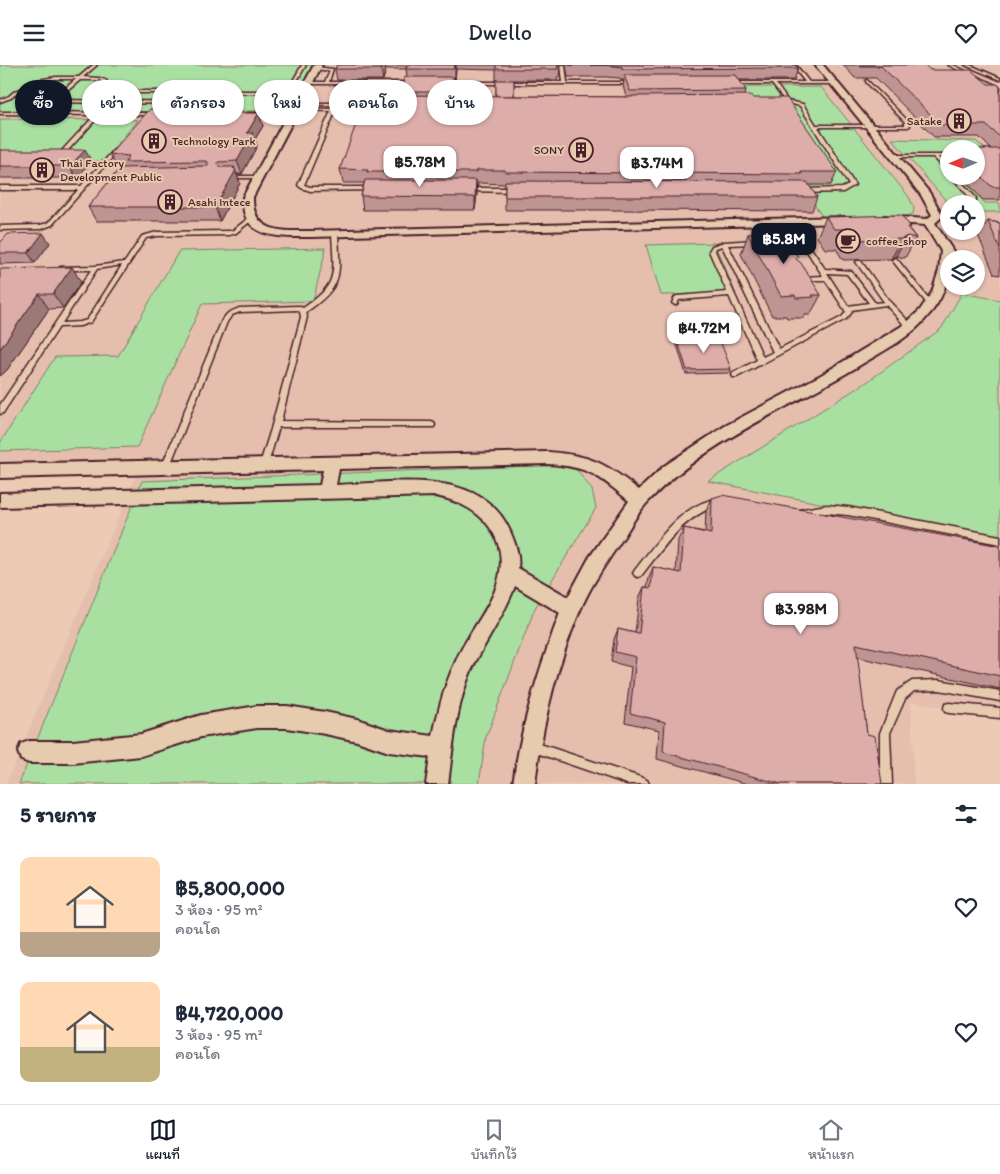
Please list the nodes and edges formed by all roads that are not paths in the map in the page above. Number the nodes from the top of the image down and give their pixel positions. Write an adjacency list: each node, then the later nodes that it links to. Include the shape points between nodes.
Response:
1 (95, 65): 9 (lane)
2 (304, 65): 26 (lane, via 293,85 285,90)
3 (563, 65): 16 (lane)
4 (794, 65): 20 (lane)
5 (818, 65): 21 (street)
6 (950, 65): 23 (lane)
7 (967, 65): 10 (lane)
8 (317, 67): 11 (street); 14 (lane, via 332,70)
9 (78, 79): 22 (lane); 25 (lane, via 105,81 105,90); 30 (lane, via 42,80)
10 (1000, 79)
11 (310, 80)
12 (867, 81): 43 (lane, via 908,126)
13 (319, 83): 14 (lane)
14 (327, 83)
15 (493, 83): 16 (lane)
16 (565, 83): 17 (lane)
17 (641, 83)
18 (726, 83): 19 (lane)
19 (774, 83): 20 (lane); 29 (lane)
20 (808, 83): 21 (lane)
21 (830, 83): 43 (street)
22 (72, 84)
23 (994, 86): 24 (lane); 27 (lane)
24 (1000, 89)
25 (152, 91)
26 (244, 92)
27 (992, 92)
28 (775, 100): 29 (lane)
29 (786, 100): 42 (lane, via 802,105)
30 (0, 101)
31 (0, 113): 32 (lane)
32 (15, 113)
33 (254, 113): 34 (lane)
34 (244, 114)
35 (142, 115): 36 (lane)
36 (148, 115): 37 (lane); 39 (lane)
37 (152, 115)
38 (329, 120): 57 (lane, via 303,187)
39 (143, 121)
40 (88, 125): 48 (lane)
41 (287, 125): 53 (street)
42 (815, 126): 43 (lane); 51 (lane, via 829,152)
43 (870, 127): 45 (street)
44 (119, 148): 56 (lane)
45 (894, 156): 46 (lane); 66 (street, via 938,215)
46 (934, 157): 47 (lane); 49 (lane)
47 (940, 157)
48 (57, 159)
49 (940, 163)
50 (832, 170): 51 (lane)
51 (847, 174): 60 (lane, via 852,185 848,189)
52 (226, 177): 53 (lane)
53 (259, 177): 62 (street, via 246,206)
54 (961, 185): 61 (lane)
55 (0, 189): 56 (lane)
56 (82, 189): 67 (lane, via 50,224)
57 (379, 189)
58 (458, 189): 59 (lane)
59 (518, 190)
60 (793, 191)
61 (970, 195)
62 (250, 219): 68 (street, via 255,225 276,232); 75 (lane, via 229,233 144,237)
63 (875, 219): 66 (street)
64 (857, 220): 65 (street)
65 (782, 222): 68 (street); 69 (lane)
66 (929, 222): 83 (street, via 947,251 938,292)
67 (0, 228)
68 (335, 234): 87 (lane, via 336,271 332,289)
69 (803, 240): 71 (lane); 78 (lane)
70 (764, 242): 72 (lane)
71 (774, 242)
72 (724, 244): 81 (lane, via 712,251); 90 (lane)
73 (895, 260): 83 (lane)
74 (859, 262): 85 (lane)
75 (127, 263): 76 (lane); 88 (lane, via 89,321)
76 (95, 267): 77 (lane); 88 (lane)
77 (57, 269)
78 (822, 271): 79 (lane); 84 (lane, via 848,272)
79 (827, 278): 80 (lane); 86 (lane)
80 (792, 279)
81 (730, 294): 82 (lane, via 677,298); 91 (lane)
82 (675, 303)
83 (930, 303): 89 (street)
84 (873, 305): 85 (lane); 86 (lane)
85 (889, 305): 89 (lane)
86 (848, 308): 90 (lane, via 844,318)
87 (304, 311): 95 (lane); 98 (lane, via 298,308 238,310 230,314 224,321)
88 (57, 325): 93 (lane)
89 (910, 327): 102 (street, via 826,379 730,430 670,471)
90 (777, 353): 91 (lane)
91 (760, 361): 92 (lane)
92 (735, 375)
93 (0, 411)
94 (431, 425): 95 (lane)
95 (276, 427): 97 (lane)
96 (333, 462): 97 (street); 100 (street); 102 (street, via 548,458 574,461 591,465 607,474)
97 (264, 464): 98 (street)
98 (165, 467): 99 (street)
99 (0, 471)
100 (327, 491): 101 (street); 106 (street, via 436,489 470,498 489,512 504,534 511,553)
101 (0, 500)
102 (639, 500): 108 (street, via 595,564)
103 (726, 504): 107 (lane, via 704,505 685,517)
104 (791, 514): 105 (lane, via 827,509 848,511)
105 (1000, 540)
106 (510, 573): 108 (street); 113 (street, via 501,599 462,667 447,716)
107 (638, 573)
108 (571, 609): 112 (street, via 551,663)
109 (1000, 696): 118 (lane, via 939,685 912,686 901,695 885,733)
110 (950, 708): 111 (lane)
111 (1000, 713)
112 (529, 745): 116 (street); 117 (lane)
113 (442, 748): 114 (street, via 389,741 316,721 257,717 201,726 141,745 73,752); 115 (street)
114 (29, 752)
115 (437, 784)
116 (524, 784)
117 (643, 784)
118 (886, 784)

